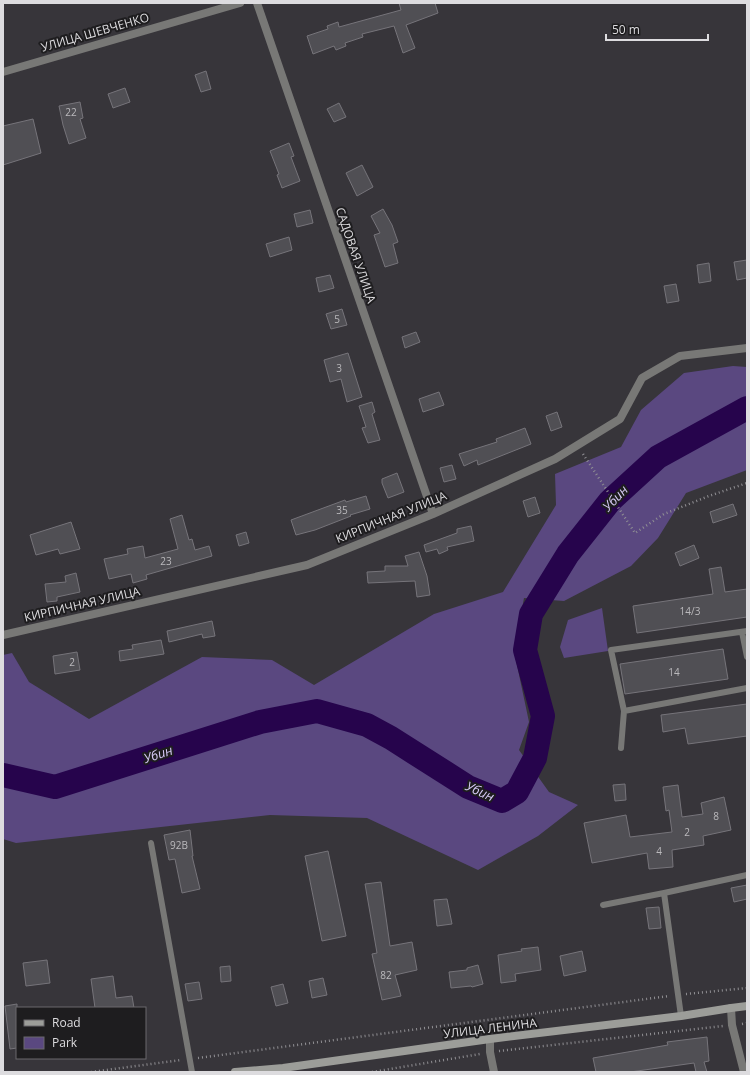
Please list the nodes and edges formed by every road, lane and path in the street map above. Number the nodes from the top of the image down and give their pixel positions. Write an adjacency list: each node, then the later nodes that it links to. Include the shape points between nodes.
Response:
1 (240, 3): 3 (street, УЛИЦА ШЕВЧЕНКО)
2 (257, 3): 7 (street, САДОВАЯ УЛИЦА)
3 (3, 72)
4 (747, 348): 5 (street, КИРПИЧНАЯ УЛИЦА, via 680,356 642,378 620,418)
5 (578, 445): 6 (path, via 635,533 664,514); 7 (street, КИРПИЧНАЯ УЛИЦА, via 555,459)
6 (747, 483)
7 (433, 514): 9 (street, КИРПИЧНАЯ УЛИЦА, via 307,565)
8 (744, 632): 10 (lane); 12 (lane, via 611,650)
9 (3, 635)
10 (747, 657)
11 (747, 688): 12 (lane)
12 (624, 711): 13 (lane)
13 (621, 748)
14 (151, 842): 31 (lane)
15 (747, 875): 16 (lane)
16 (664, 894): 17 (lane); 19 (lane)
17 (603, 905)
18 (747, 988): 19 (path)
19 (679, 994): 22 (lane); 27 (path)
20 (747, 1006): 21 (street, УЛИЦА ЛЕНИНА)
21 (731, 1008): 22 (street, УЛИЦА ЛЕНИНА); 24 (street)
22 (681, 1016): 25 (street, УЛИЦА ЛЕНИНА)
23 (747, 1022): 24 (path)
24 (732, 1025): 26 (path); 35 (street)
25 (490, 1040): 26 (street); 29 (street, УЛИЦА ЛЕНИНА)
26 (490, 1052): 33 (path); 34 (street)
27 (194, 1058)
28 (186, 1059): 30 (path)
29 (283, 1070): 32 (street, УЛИЦА ЛЕНИНА)
30 (91, 1072)
31 (192, 1072)
32 (235, 1072)
33 (372, 1072)
34 (494, 1072)
35 (744, 1072)

